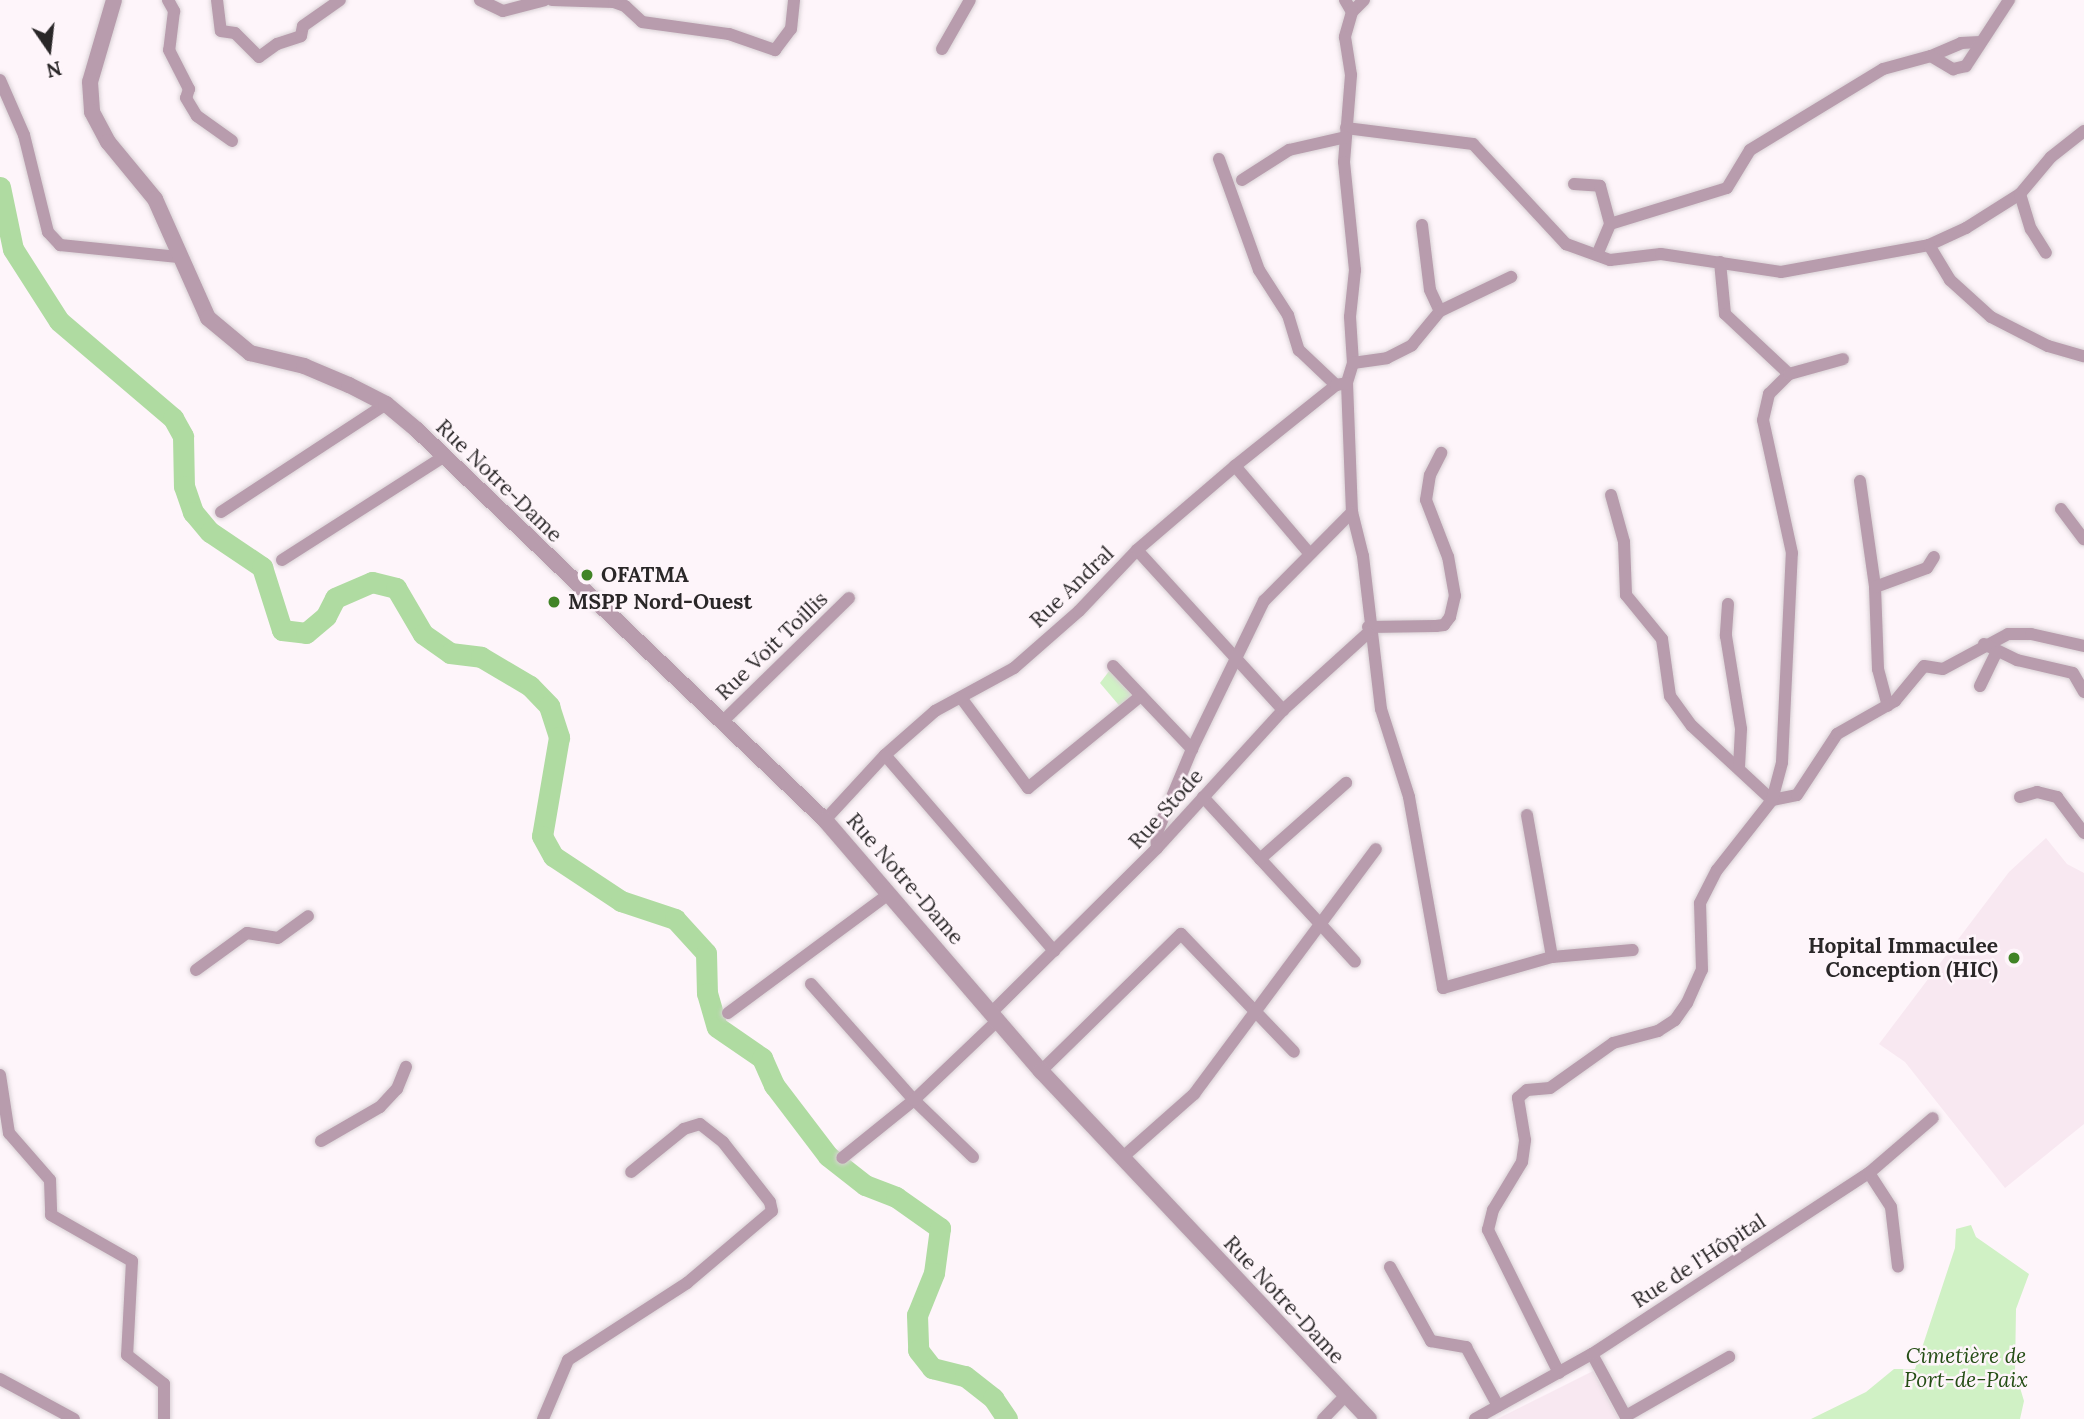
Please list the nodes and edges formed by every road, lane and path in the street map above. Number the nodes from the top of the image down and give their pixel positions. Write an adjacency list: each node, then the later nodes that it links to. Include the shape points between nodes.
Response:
1 (114, 0): 30 (street, Rue Notre-Dame, via 90,82 92,112 108,142 155,199)
2 (168, 0): 20 (street, via 174,11 169,50 189,89 186,98 197,116)
3 (217, 0): 4 (street, via 220,32 235,33 259,57 277,44 301,36 303,26)
4 (340, 0)
5 (480, 0): 6 (street, via 503,11)
6 (545, 0)
7 (552, 0): 8 (street, via 614,2 649,24 705,28 775,50 791,29)
8 (794, 0)
9 (970, 0): 15 (street)
10 (1345, 0): 13 (street)
11 (1364, 0): 13 (street)
12 (2008, 0): 14 (street)
13 (1352, 12): 19 (street, via 1345,37 1351,75)
14 (1980, 42): 16 (street, via 1961,43); 16 (street, via 1960,69)
15 (942, 49)
16 (1931, 56): 25 (street, via 1883,69 1750,150 1727,188)
17 (0, 80): 30 (street, via 24,135 48,232 60,246)
18 (2084, 131): 24 (street, via 2051,157)
19 (1346, 132): 22 (street, via 1289,150); 29 (street, via 1443,137 1473,144 1566,244); 36 (street, via 1344,162 1354,270)
20 (232, 141)
21 (1219, 159): 38 (street, via 1259,270 1288,315 1299,349)
22 (1242, 180)
23 (1574, 184): 25 (street, via 1600,186)
24 (2020, 194): 27 (street, via 1983,219); 28 (street, via 2031,229)
25 (1610, 224): 29 (street)
26 (1422, 225): 33 (street, via 1430,290)
27 (1929, 245): 31 (street, via 1793,271 1753,271); 34 (street, via 1950,280 1991,317 2048,346)
28 (2046, 253)
29 (1597, 255): 31 (street, via 1610,260 1661,254)
30 (178, 257): 39 (street, Rue Notre-Dame, via 208,318 236,344 250,353 304,366)
31 (1720, 262): 37 (street, via 1725,313)
32 (1511, 277): 33 (street)
33 (1440, 311): 36 (street, via 1412,345 1387,358)
34 (2084, 356)
35 (1843, 359): 37 (street)
36 (1353, 363): 38 (street)
37 (1789, 374): 75 (street, via 1769,394 1763,420 1792,553 1783,762)
38 (1342, 384): 42 (street, Rue Andral); 47 (street)
39 (382, 401): 41 (street, Rue Notre-Dame); 46 (street)
40 (1441, 453): 56 (street, via 1430,475 1426,500 1448,557 1455,596 1450,617 1444,625)
41 (443, 457): 52 (street); 68 (street, Rue Notre-Dame)
42 (1235, 466): 49 (street, Rue Andral); 50 (street)
43 (1860, 481): 53 (street)
44 (1611, 495): 71 (street, via 1624,542 1626,596 1662,639 1670,696 1692,726)
45 (2061, 509): 48 (street)
46 (221, 512)
47 (1352, 512): 50 (street); 56 (street, via 1363,556)
48 (2084, 539)
49 (1137, 550): 60 (street); 65 (street, Rue Andral, via 1079,611 1023,660)
50 (1309, 553): 60 (street, via 1264,601)
51 (1934, 557): 53 (street, via 1927,568)
52 (282, 560)
53 (1875, 587): 66 (street, via 1878,669)
54 (849, 598): 68 (street, Rue Voit Toillis)
55 (1728, 604): 71 (street, via 1726,636 1741,729)
56 (1368, 630): 67 (street, Rue Stode); 87 (street, via 1381,709 1409,797 1443,988)
57 (1984, 644): 58 (street, via 2008,634 2031,634); 59 (street); 66 (street, via 1967,659 1943,669 1924,666)
58 (2084, 646)
59 (1996, 653): 62 (street); 63 (street, via 2073,673)
60 (1236, 658): 67 (street); 69 (street)
61 (1113, 666): 64 (street)
62 (1980, 686)
63 (2084, 692)
64 (1141, 696): 65 (street, via 1028,788); 69 (street)
65 (962, 699): 70 (street, Rue Andral, via 936,711)
66 (1888, 706): 75 (street, via 1837,734 1797,795)
67 (1283, 710): 73 (street, Rue Stode)
68 (723, 721): 77 (street, Rue Notre-Dame)
69 (1192, 749): 79 (street, via 1156,835)
70 (885, 755): 77 (street, Rue Andral); 86 (street)
71 (1739, 766): 75 (street)
72 (1346, 783): 81 (street)
73 (1203, 797): 79 (street, Rue Stode); 81 (street)
74 (2020, 797): 78 (street, via 2037,792 2057,797)
75 (1772, 800): 110 (street, via 1717,870 1700,903 1702,970 1675,1020 1658,1031 1614,1043 1550,1088 1527,1090 1518,1098 1525,1140 1522,1162 1493,1210 1488,1230)
76 (1527, 815): 87 (street)
77 (825, 820): 82 (street, Rue Notre-Dame)
78 (2084, 833)
79 (1157, 848): 86 (street, Rue Stode)
80 (1376, 849): 84 (street)
81 (1260, 859): 84 (street)
82 (889, 894): 92 (street); 93 (street, Rue Notre-Dame)
83 (308, 916): 89 (street, via 278,938 247,933)
84 (1318, 921): 88 (street); 91 (street)
85 (1633, 950): 87 (street)
86 (1054, 951): 93 (street, Rue Stode)
87 (1552, 957)
88 (1355, 962)
89 (196, 970)
90 (811, 984): 98 (street)
91 (1255, 1010): 94 (street); 96 (street, via 1181,934); 101 (street, via 1194,1094)
92 (728, 1013)
93 (996, 1015): 96 (street, Rue Notre-Dame); 98 (street, Rue Stode)
94 (1294, 1052)
95 (406, 1067): 100 (street, via 397,1089 380,1107)
96 (1041, 1071): 101 (street, Rue Notre-Dame)
97 (0, 1074): 116 (street, via 9,1133 50,1180 51,1215 131,1261 127,1354 164,1384)
98 (914, 1100): 102 (street); 103 (street, Rue Stode)
99 (1933, 1118): 105 (street, Rue de l'Hôpital)
100 (321, 1141)
101 (1125, 1156): 112 (street, Rue Notre-Dame)
102 (973, 1157)
103 (842, 1158)
104 (631, 1172): 117 (street, via 684,1129 700,1125 723,1142 770,1202 772,1211 687,1283 569,1360)
105 (1870, 1173): 107 (street, via 1891,1207); 108 (street, Rue de l'Hôpital)
106 (1390, 1267): 113 (street, via 1431,1340 1466,1347)
107 (1898, 1267)
108 (1592, 1354): 110 (street, Rue de l'Hôpital); 114 (street)
109 (1729, 1357): 114 (street)
110 (1559, 1373): 113 (street, Rue de l'Hôpital)
111 (0, 1380): 115 (street)
112 (1345, 1396): 118 (street); 119 (street, Rue Notre-Dame)
113 (1498, 1406): 120 (street, Rue de l'Hôpital)
114 (1626, 1418)
115 (74, 1419)
116 (164, 1419)
117 (543, 1419)
118 (1323, 1419)
119 (1369, 1419)
120 (1475, 1419)

